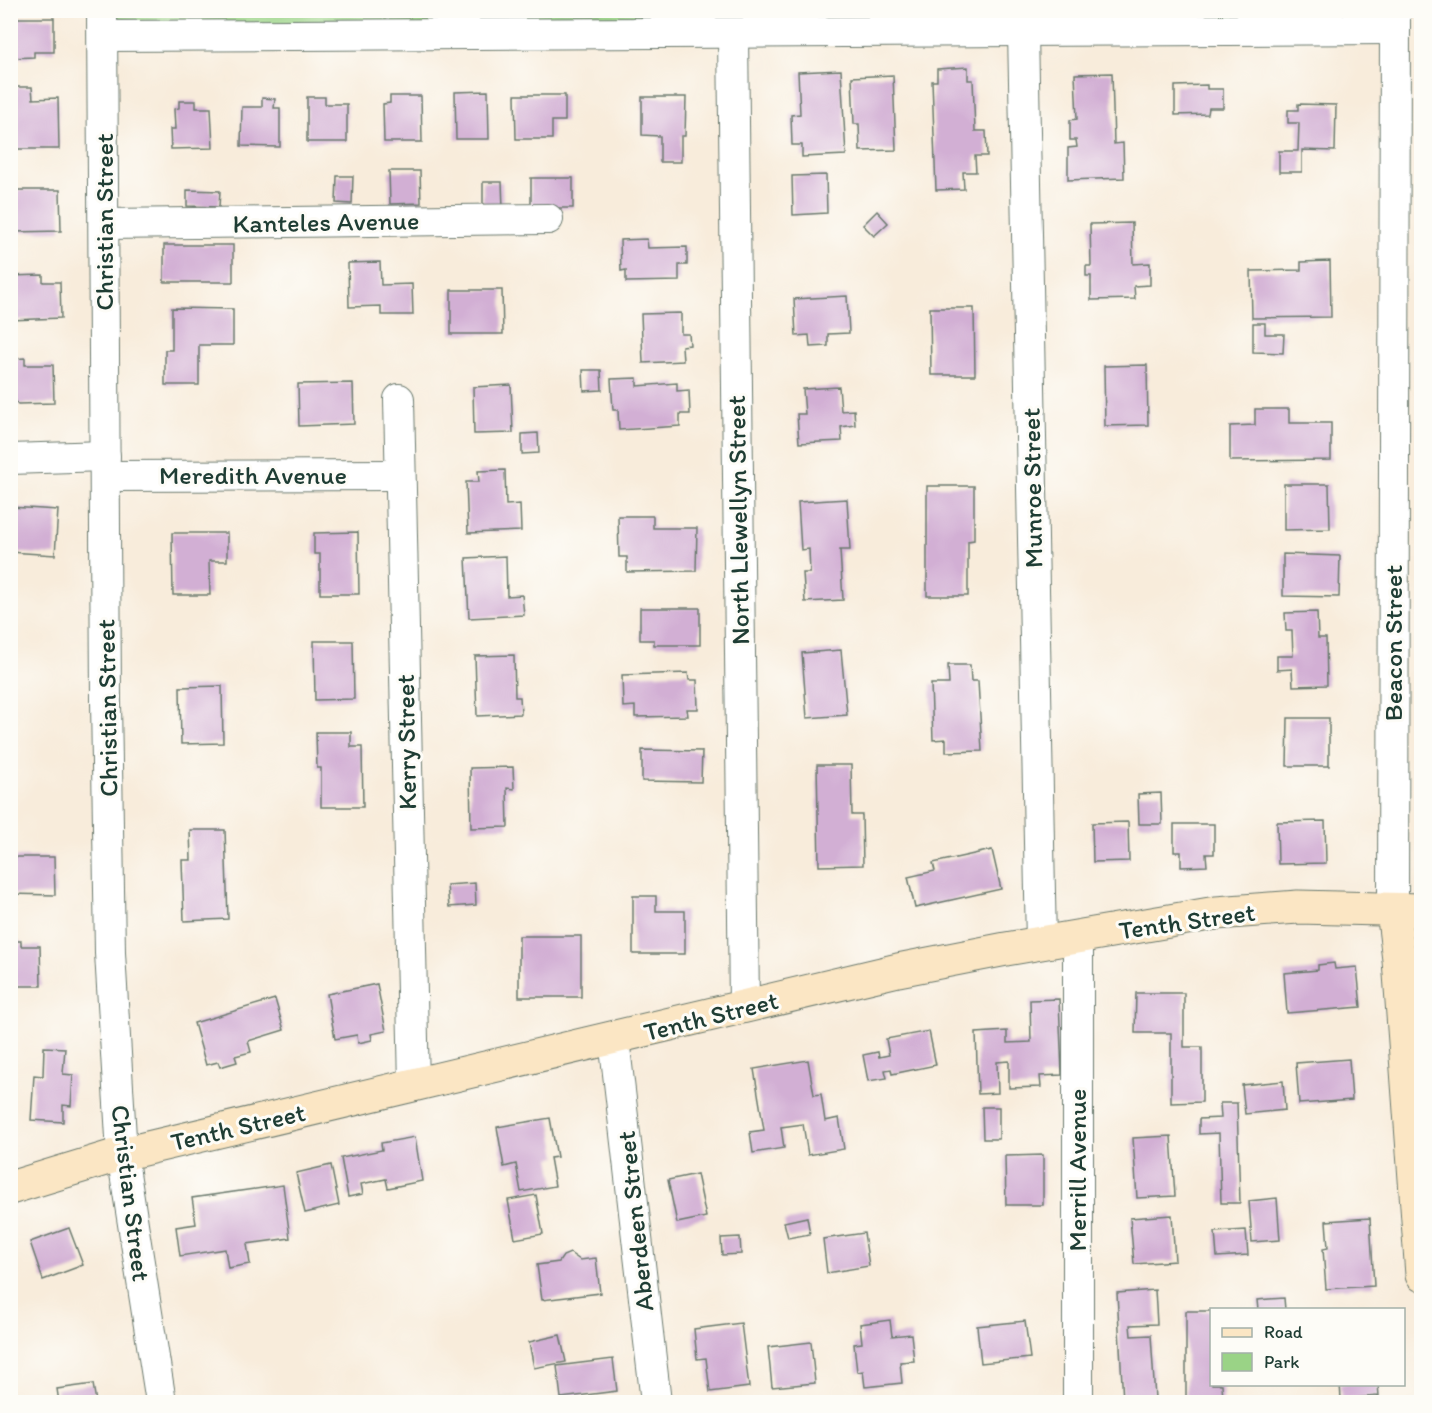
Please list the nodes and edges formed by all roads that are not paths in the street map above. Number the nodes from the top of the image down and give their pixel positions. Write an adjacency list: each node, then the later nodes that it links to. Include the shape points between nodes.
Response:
1 (1395, 20): 3 (street); 11 (street, Beacon Street)
2 (103, 23): 4 (street); 6 (street, Christian Street)
3 (1023, 31): 4 (street); 13 (street, Munroe Street)
4 (733, 33): 14 (street, North Llewellyn Street)
5 (548, 219): 6 (street, Kanteles Avenue)
6 (104, 224): 9 (street, Christian Street)
7 (399, 399): 10 (street, Kerry Street)
8 (10, 459): 9 (street, Meredith Avenue)
9 (105, 466): 10 (street, Meredith Avenue); 17 (street, Christian Street, via 110,942)
10 (400, 476): 16 (street, Kerry Street)
11 (1407, 910): 12 (street, Tenth Street, via 1298,907 1216,913); 19 (street, Beacon Street, via 1399,960)
12 (1078, 938): 13 (street, Tenth Street); 22 (street, Merrill Avenue)
13 (1041, 944): 14 (street, Tenth Street, via 898,970)
14 (744, 1007): 15 (street, Tenth Street)
15 (614, 1039): 16 (street, Tenth Street); 21 (street, Aberdeen Street)
16 (414, 1086): 17 (street, Tenth Street)
17 (122, 1154): 18 (street, Tenth Street); 20 (street, Christian Street)
18 (10, 1188)
19 (1422, 1275)
20 (161, 1402)
21 (656, 1402)
22 (1078, 1402)

